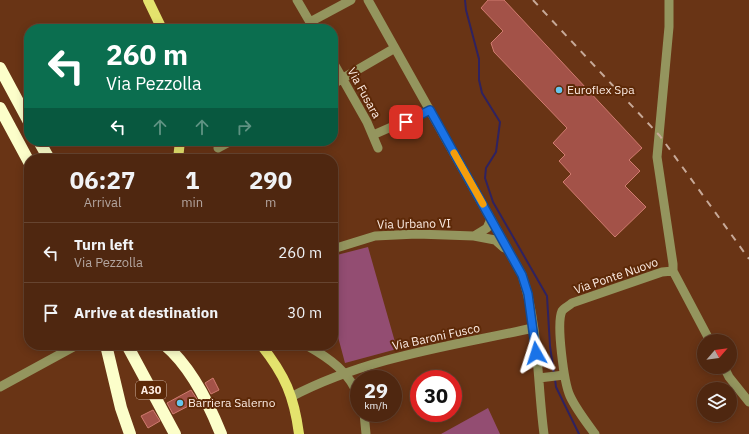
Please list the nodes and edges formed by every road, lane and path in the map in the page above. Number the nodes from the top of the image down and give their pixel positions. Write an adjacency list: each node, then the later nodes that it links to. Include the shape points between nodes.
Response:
1 (148, 0): 6 (main road)
2 (297, 0): 7 (street)
3 (351, 0): 8 (street)
4 (368, 0): 9 (street)
5 (669, 0): 27 (street, via 669,27 657,157)
6 (160, 24)
7 (311, 24)
8 (315, 24)
9 (395, 48): 12 (street); 15 (street)
10 (0, 68): 16 (highway)
11 (338, 71): 12 (street, Via Fusara)
12 (342, 78): 13 (street); 17 (street, Via Fusara)
13 (338, 81)
14 (0, 108): 21 (highway)
15 (430, 110): 17 (street); 22 (street)
16 (24, 113)
17 (373, 135): 20 (street, Via Fusara)
18 (222, 146): 19 (street)
19 (218, 148)
20 (378, 148)
21 (25, 154)
22 (491, 219): 23 (street); 25 (street)
23 (487, 228): 24 (street); 25 (street, Via Urbano VI, via 492,228)
24 (474, 236): 25 (street, Via Urbano VI); 26 (street, Via Urbano VI, via 375,236)
25 (496, 236): 28 (street, Via Urbano VI, via 522,275 528,294)
26 (338, 247)
27 (673, 271): 29 (street); 38 (street, Via Ponte Nuovo, via 662,272 587,298 563,310 560,319)
28 (533, 328): 36 (street, Via Baroni Fusco, via 419,351); 39 (street, Via Urbano VI)
29 (706, 334)
30 (68, 350): 41 (street)
31 (107, 350): 45 (highway)
32 (130, 350): 46 (highway, A30)
33 (170, 350): 47 (highway, via 191,376)
34 (265, 350): 42 (main road, via 282,373)
35 (314, 350): 36 (street, via 334,362)
36 (345, 373): 40 (street); 42 (street, Via Baroni Fusco)
37 (728, 374): 43 (street)
38 (562, 375): 39 (street); 51 (street, Via Ponte Nuovo, via 570,395)
39 (543, 378): 50 (street, Via Urbano VI)
40 (350, 380)
41 (0, 387)
42 (291, 397): 48 (main road)
43 (749, 402)
44 (365, 422): 49 (street)
45 (130, 434)
46 (175, 434)
47 (220, 434)
48 (299, 434)
49 (366, 434)
50 (544, 434)
51 (595, 434)

